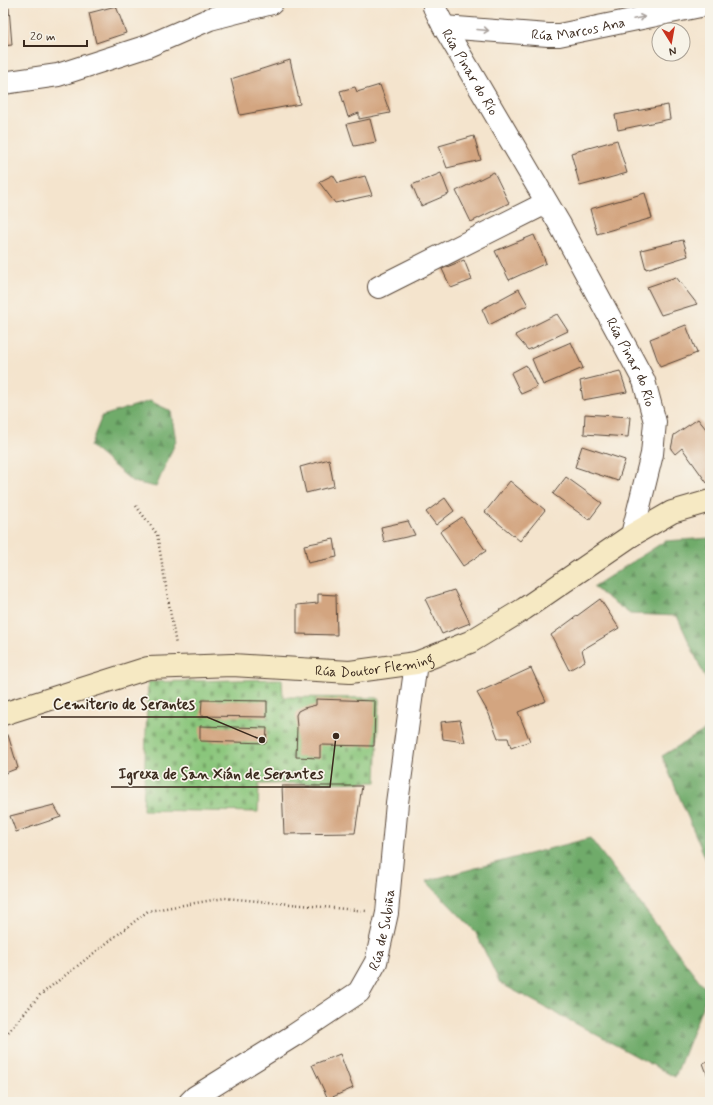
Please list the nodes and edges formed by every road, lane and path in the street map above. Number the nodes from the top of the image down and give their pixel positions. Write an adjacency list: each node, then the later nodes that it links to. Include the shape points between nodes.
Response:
1 (272, 3): 5 (street, via 210,19 148,46 58,75)
2 (433, 4): 4 (street, Rúa Pinar do Río)
3 (710, 4): 4 (street, Rúa Marcos Ana, one-way to 3, via 559,35)
4 (444, 27): 6 (street, Rúa Pinar do Río)
5 (3, 83)
6 (546, 203): 7 (street); 10 (street, Rúa Pinar do Río, via 644,381 655,422 652,454)
7 (379, 287)
8 (710, 501): 10 (main road, Rúa Doutor Fleming, via 672,512)
9 (136, 506): 12 (path, via 157,534)
10 (632, 534): 11 (main road, Rúa Doutor Fleming, via 524,609 470,642)
11 (416, 663): 12 (main road, Rúa Doutor Fleming, via 350,672 232,665); 14 (street, Rúa de Subiña, via 397,803)
12 (180, 667): 13 (main road, Rúa Doutor Fleming, via 148,668)
13 (3, 714)
14 (387, 913): 15 (path, via 225,898 148,911 40,995); 16 (street, Rúa de Subiña, via 376,962 359,992)
15 (3, 1038)
16 (190, 1102)

